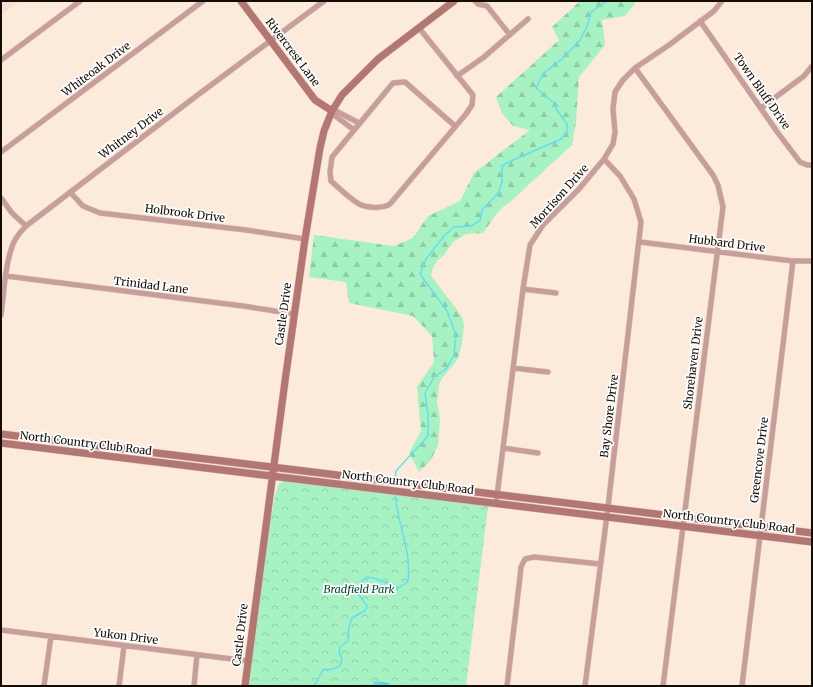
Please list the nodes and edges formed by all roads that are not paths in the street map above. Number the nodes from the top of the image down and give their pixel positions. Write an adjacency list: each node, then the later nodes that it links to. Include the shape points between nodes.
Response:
1 (80, 1): 14 (street)
2 (203, 1): 23 (street, Whiteoak Drive)
3 (241, 1): 13 (main road, Rivercrest Lane)
4 (324, 1): 13 (street, Whitney Drive)
5 (454, 1): 11 (main road, Castle Drive)
6 (475, 1): 8 (street, via 478,4)
7 (722, 1): 10 (street, Morrison Drive, via 714,11)
8 (487, 3): 12 (street)
9 (528, 19): 12 (street)
10 (700, 21): 16 (street, Morrison Drive); 18 (street, Town Bluff Drive)
11 (419, 28): 17 (street); 19 (main road, Castle Drive, via 378,59 342,95)
12 (510, 35): 17 (street)
13 (270, 41): 19 (main road, Rivercrest Lane, via 315,100); 26 (street, Whitney Drive)
14 (1, 60)
15 (812, 66): 18 (street, via 804,76)
16 (635, 68): 24 (street, Morrison Drive, via 615,92 615,132 613,144); 31 (street, Shorehaven Drive, via 718,185 723,207)
17 (457, 76): 21 (street, via 473,100 472,105)
18 (761, 108): 25 (street, Town Bluff Drive, via 800,162)
19 (332, 111): 20 (street); 22 (street, via 334,116); 29 (main road, Castle Drive, via 320,148)
20 (359, 123): 21 (street, via 386,90 399,81 405,82); 22 (street)
21 (455, 126): 22 (street, via 385,207 359,204 331,181 332,157)
22 (354, 130)
23 (1, 152)
24 (604, 159): 30 (street, Bay Shore Drive, via 620,176 634,199 641,222); 35 (street, Morrison Drive, via 579,189 543,225 530,245)
25 (812, 165)
26 (70, 192): 28 (street, Whitney Drive); 29 (street, Holbrook Drive, via 84,206 100,213)
27 (1, 198): 28 (street)
28 (26, 226): 34 (street, Whitney Drive, via 17,236 11,249)
29 (305, 239): 37 (main road, Castle Drive)
30 (640, 242): 31 (street, Hubbard Drive); 53 (street, Bay Shore Drive)
31 (717, 252): 32 (street, Hubbard Drive); 55 (street, Shorehaven Drive)
32 (793, 261): 33 (street, Hubbard Drive); 57 (street, Greencove Drive)
33 (812, 261)
34 (6, 276): 37 (street, Trinidad Lane); 38 (street, Whitney Drive)
35 (523, 289): 36 (street); 39 (street, Morrison Drive)
36 (556, 293)
37 (294, 314): 47 (main road, Castle Drive)
38 (1, 315)
39 (513, 368): 40 (street); 43 (street, Morrison Drive)
40 (548, 372)
41 (1, 434): 44 (main road, North Country Club Road)
42 (1, 443): 46 (main road, North Country Club Road)
43 (503, 448): 45 (street); 50 (street, Morrison Drive)
44 (136, 450): 46 (main road); 47 (main road, North Country Club Road)
45 (538, 453)
46 (135, 460): 48 (main road, North Country Club Road)
47 (273, 467): 48 (main road, Castle Drive); 49 (main road, North Country Club Road)
48 (272, 476): 51 (main road, North Country Club Road); 66 (main road, Castle Drive)
49 (442, 487): 50 (main road, North Country Club Road); 51 (main road)
50 (497, 494): 52 (street, Morrison Drive); 53 (main road, North Country Club Road)
51 (440, 497): 52 (main road, North Country Club Road)
52 (496, 504): 54 (main road, North Country Club Road)
53 (608, 508): 54 (street, Bay Shore Drive); 55 (main road, North Country Club Road)
54 (606, 517): 56 (main road, North Country Club Road); 61 (street, Bay Shore Drive)
55 (684, 518): 56 (street, Shorehaven Drive); 57 (main road, North Country Club Road)
56 (683, 526): 59 (main road, North Country Club Road); 73 (street, Shorehaven Drive)
57 (761, 527): 58 (main road, North Country Club Road); 59 (street, Greencove Drive)
58 (812, 533)
59 (760, 536): 60 (main road, North Country Club Road); 74 (street, Greencove Drive)
60 (812, 542)
61 (600, 564): 71 (street, via 534,557 525,559 520,572); 72 (street, Bay Shore Drive)
62 (1, 630): 63 (street, Yukon Drive)
63 (51, 636): 64 (street, Yukon Drive); 67 (street)
64 (124, 646): 65 (street, Yukon Drive); 68 (street)
65 (197, 655): 66 (street, Yukon Drive); 69 (street)
66 (248, 661): 70 (main road, Castle Drive)
67 (44, 686)
68 (119, 686)
69 (194, 686)
70 (245, 686)
71 (507, 686)
72 (584, 686)
73 (663, 686)
74 (742, 686)

